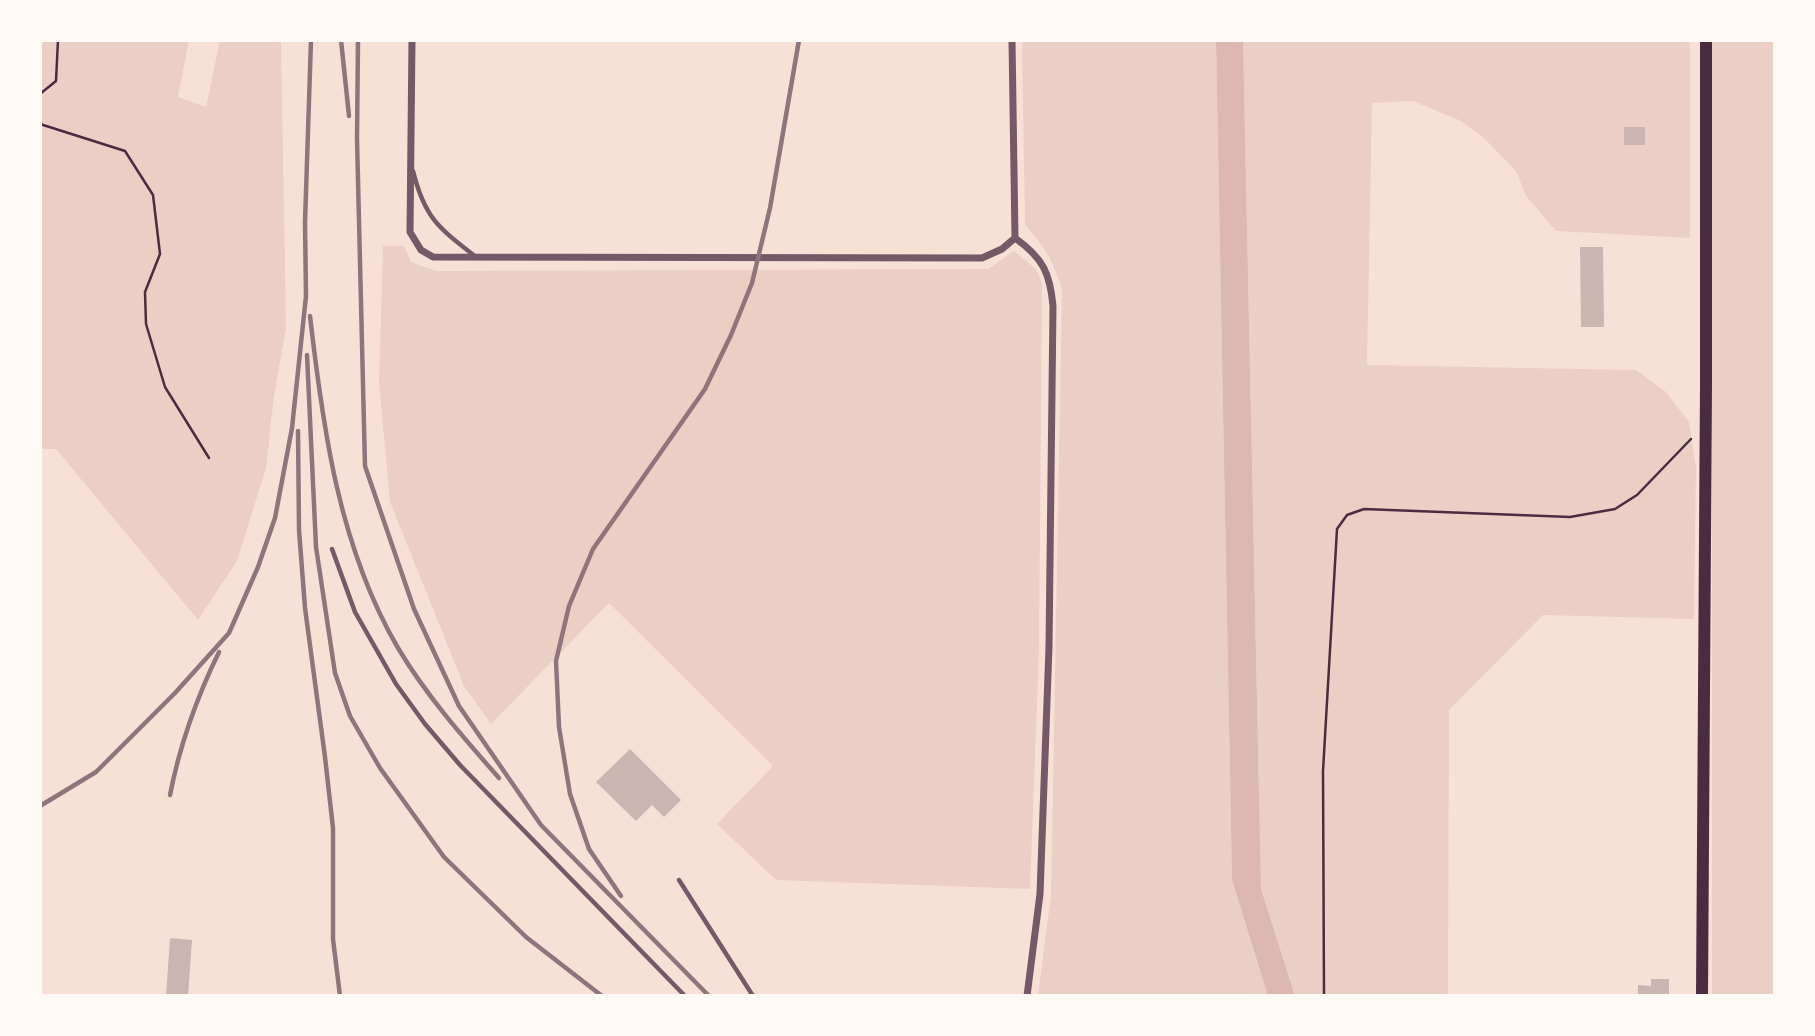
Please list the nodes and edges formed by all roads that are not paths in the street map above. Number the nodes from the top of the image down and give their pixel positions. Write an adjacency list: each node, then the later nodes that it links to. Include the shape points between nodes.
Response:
1 (412, 40): 4 (street)
2 (1012, 40): 5 (street)
3 (1706, 40): 12 (main road)
4 (411, 162): 6 (lane, via 429,215); 6 (street, via 410,232 421,250 433,257)
5 (1015, 239): 6 (street, via 982,258); 11 (street, via 1044,267 1051,280 1053,306 1042,852)
6 (477, 257)
7 (332, 549): 9 (lane, via 355,612 425,724)
8 (679, 880): 10 (lane)
9 (685, 996)
10 (753, 996)
11 (1027, 996)
12 (1702, 996)

